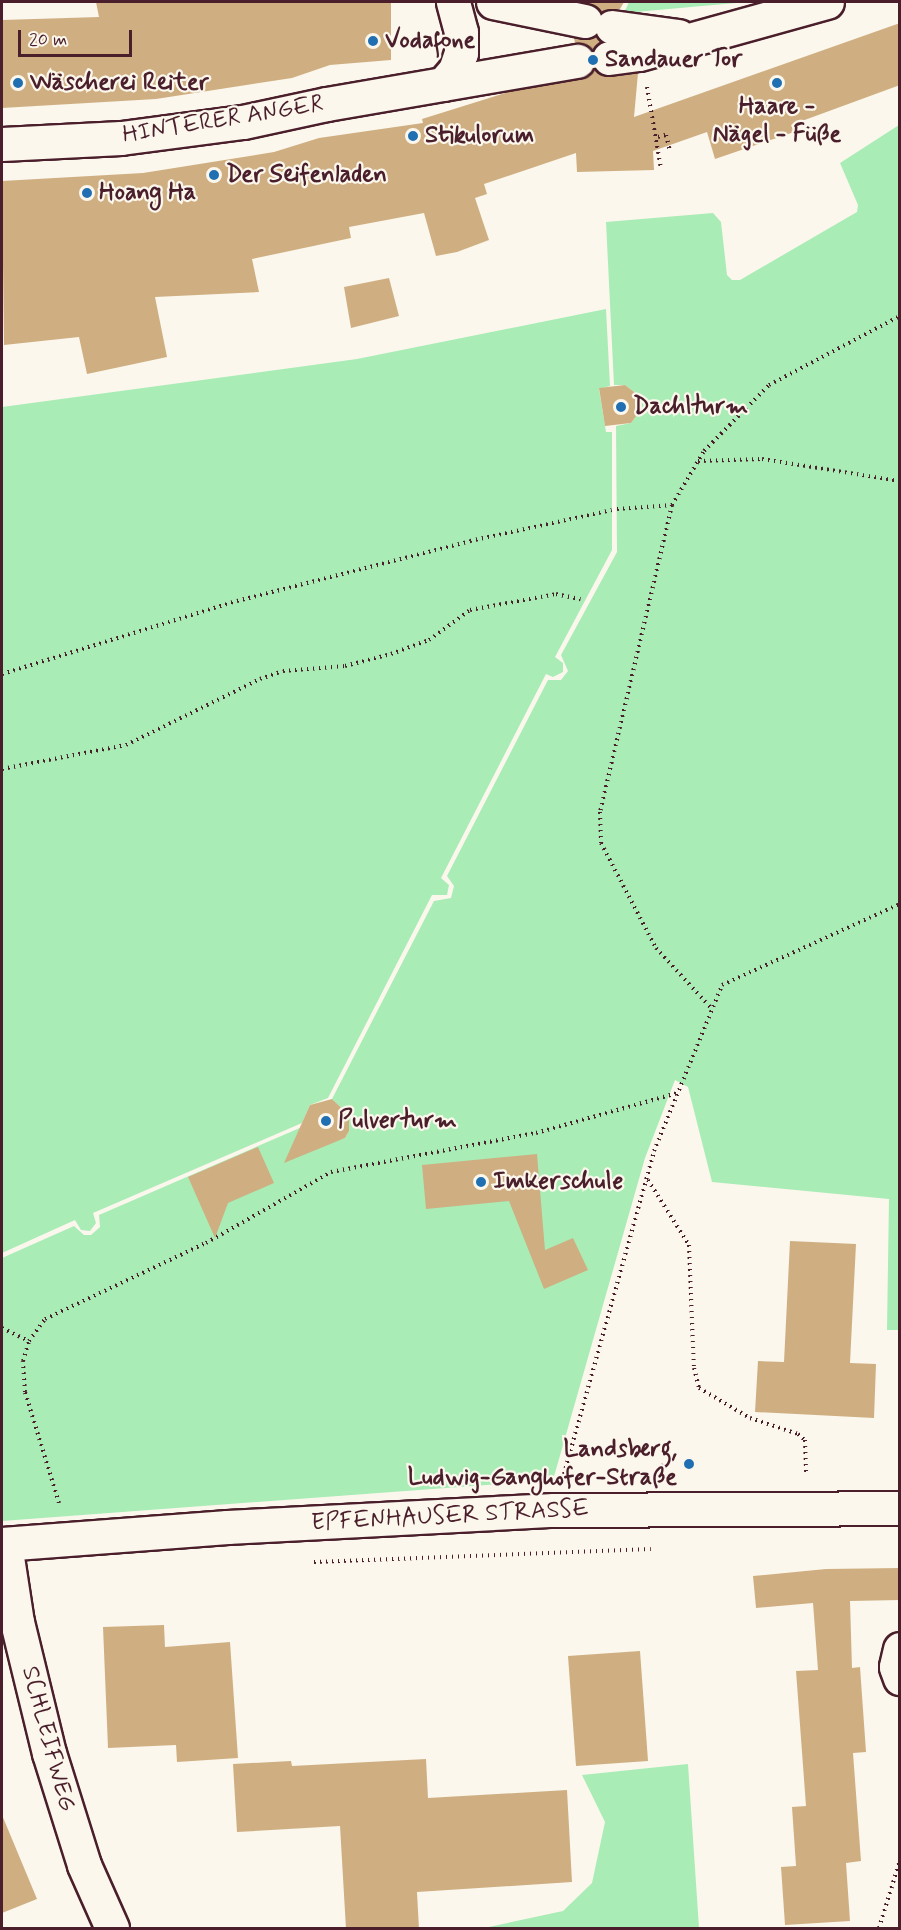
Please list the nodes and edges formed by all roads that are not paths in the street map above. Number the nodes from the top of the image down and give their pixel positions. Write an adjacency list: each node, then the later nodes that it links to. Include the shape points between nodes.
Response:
1 (493, 2): 2 (street, via 611,40 710,34)
2 (827, 2)
3 (457, 17): 5 (street, via 455,70)
4 (561, 63): 5 (street, HINTERER ANGER)
5 (443, 84): 6 (street, HINTERER ANGER, via 232,124 99,140)
6 (2, 144)
7 (900, 1508): 8 (street, EPFENHAUSER STRASSE, via 554,1510)
8 (3, 1544): 11 (street, SCHLEIFWEG, via 17,1622 49,1753 84,1865)
9 (900, 1649): 10 (street, via 896,1667)
10 (900, 1678)
11 (112, 1929)

